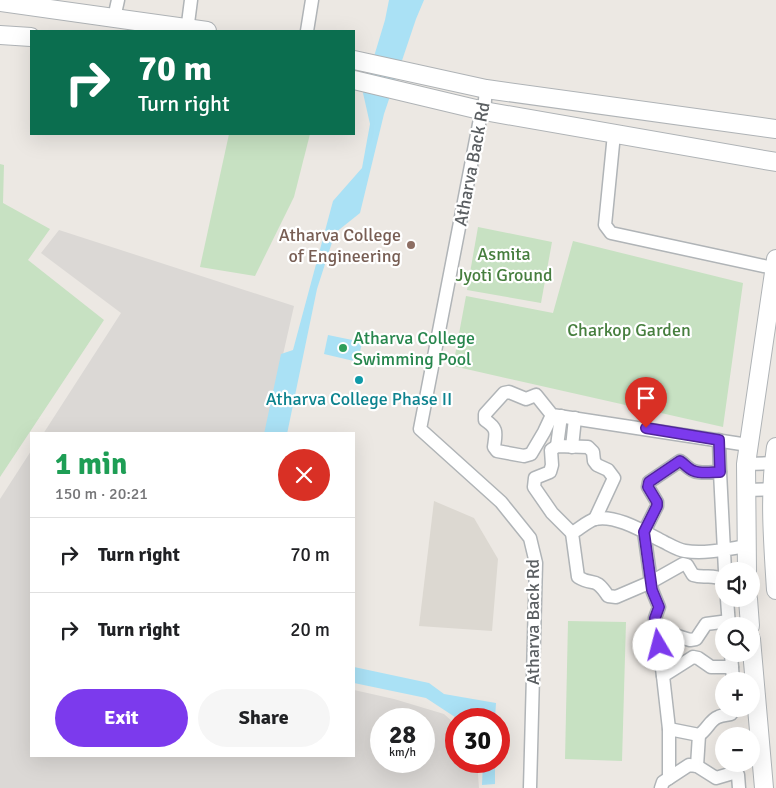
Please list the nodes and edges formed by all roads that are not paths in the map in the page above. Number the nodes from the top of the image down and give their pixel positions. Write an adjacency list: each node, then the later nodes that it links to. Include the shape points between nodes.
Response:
1 (118, 0): 6 (street)
2 (191, 0): 7 (street)
3 (312, 0): 8 (street)
4 (0, 2): 5 (main road)
5 (59, 5): 6 (main road)
6 (114, 18): 7 (main road)
7 (187, 30)
8 (308, 30)
9 (0, 35): 10 (main road)
10 (30, 37)
11 (355, 60): 13 (main road)
12 (355, 80): 14 (main road)
13 (486, 89): 14 (street, Atharva Back Rd); 15 (main road)
14 (484, 110): 16 (main road); 52 (street, Atharva Back Rd, via 420,429 502,502 530,538 536,563)
15 (776, 129)
16 (614, 134): 17 (main road); 18 (street, via 605,225 611,233)
17 (776, 162)
18 (775, 263): 22 (main road)
19 (556, 416): 19 (street, via 536,396 526,399 509,392 504,393 485,414 485,420 494,426 494,447 497,451 524,456 532,454); 20 (street); 23 (street)
20 (575, 418): 21 (street); 24 (street)
21 (719, 440): 22 (street); 27 (street)
22 (748, 445): 26 (main road)
23 (557, 446): 24 (street); 32 (street, via 551,450 550,472 535,478 534,487 552,513)
24 (572, 447): 30 (street, via 588,447 594,452 597,465 608,470 614,478)
25 (775, 458): 26 (street); 28 (main road)
26 (746, 464): 29 (main road)
27 (720, 472): 31 (street, via 697,472 680,461 649,482 648,487 657,506); 34 (street)
28 (774, 489): 29 (street); 39 (main road, via 772,529)
29 (746, 490): 33 (main road)
30 (595, 519): 31 (street, via 623,522); 32 (street)
31 (644, 532): 34 (street, via 684,551); 38 (street)
32 (572, 533): 38 (street, via 578,577 583,581 596,582 608,596 616,597)
33 (747, 546): 34 (street); 36 (main road)
34 (724, 550): 35 (street)
35 (725, 562)
36 (747, 562)
37 (715, 576): 38 (street, via 693,575 683,564)
38 (651, 582): 41 (street, via 659,607 655,618)
39 (776, 590)
40 (715, 624): 41 (street, via 706,624 696,639 690,640)
41 (658, 630): 46 (street)
42 (732, 662): 44 (street)
43 (753, 662): 54 (main road)
44 (732, 667): 45 (street); 46 (street, via 711,667 693,658)
45 (732, 672)
46 (663, 676): 48 (street)
47 (718, 717): 49 (street)
48 (669, 729): 49 (street); 51 (street)
49 (699, 735): 50 (street)
50 (697, 766): 51 (street, via 689,765); 53 (street, via 716,778 738,774)
51 (665, 783)
52 (530, 788)
53 (740, 788)
54 (764, 788)

